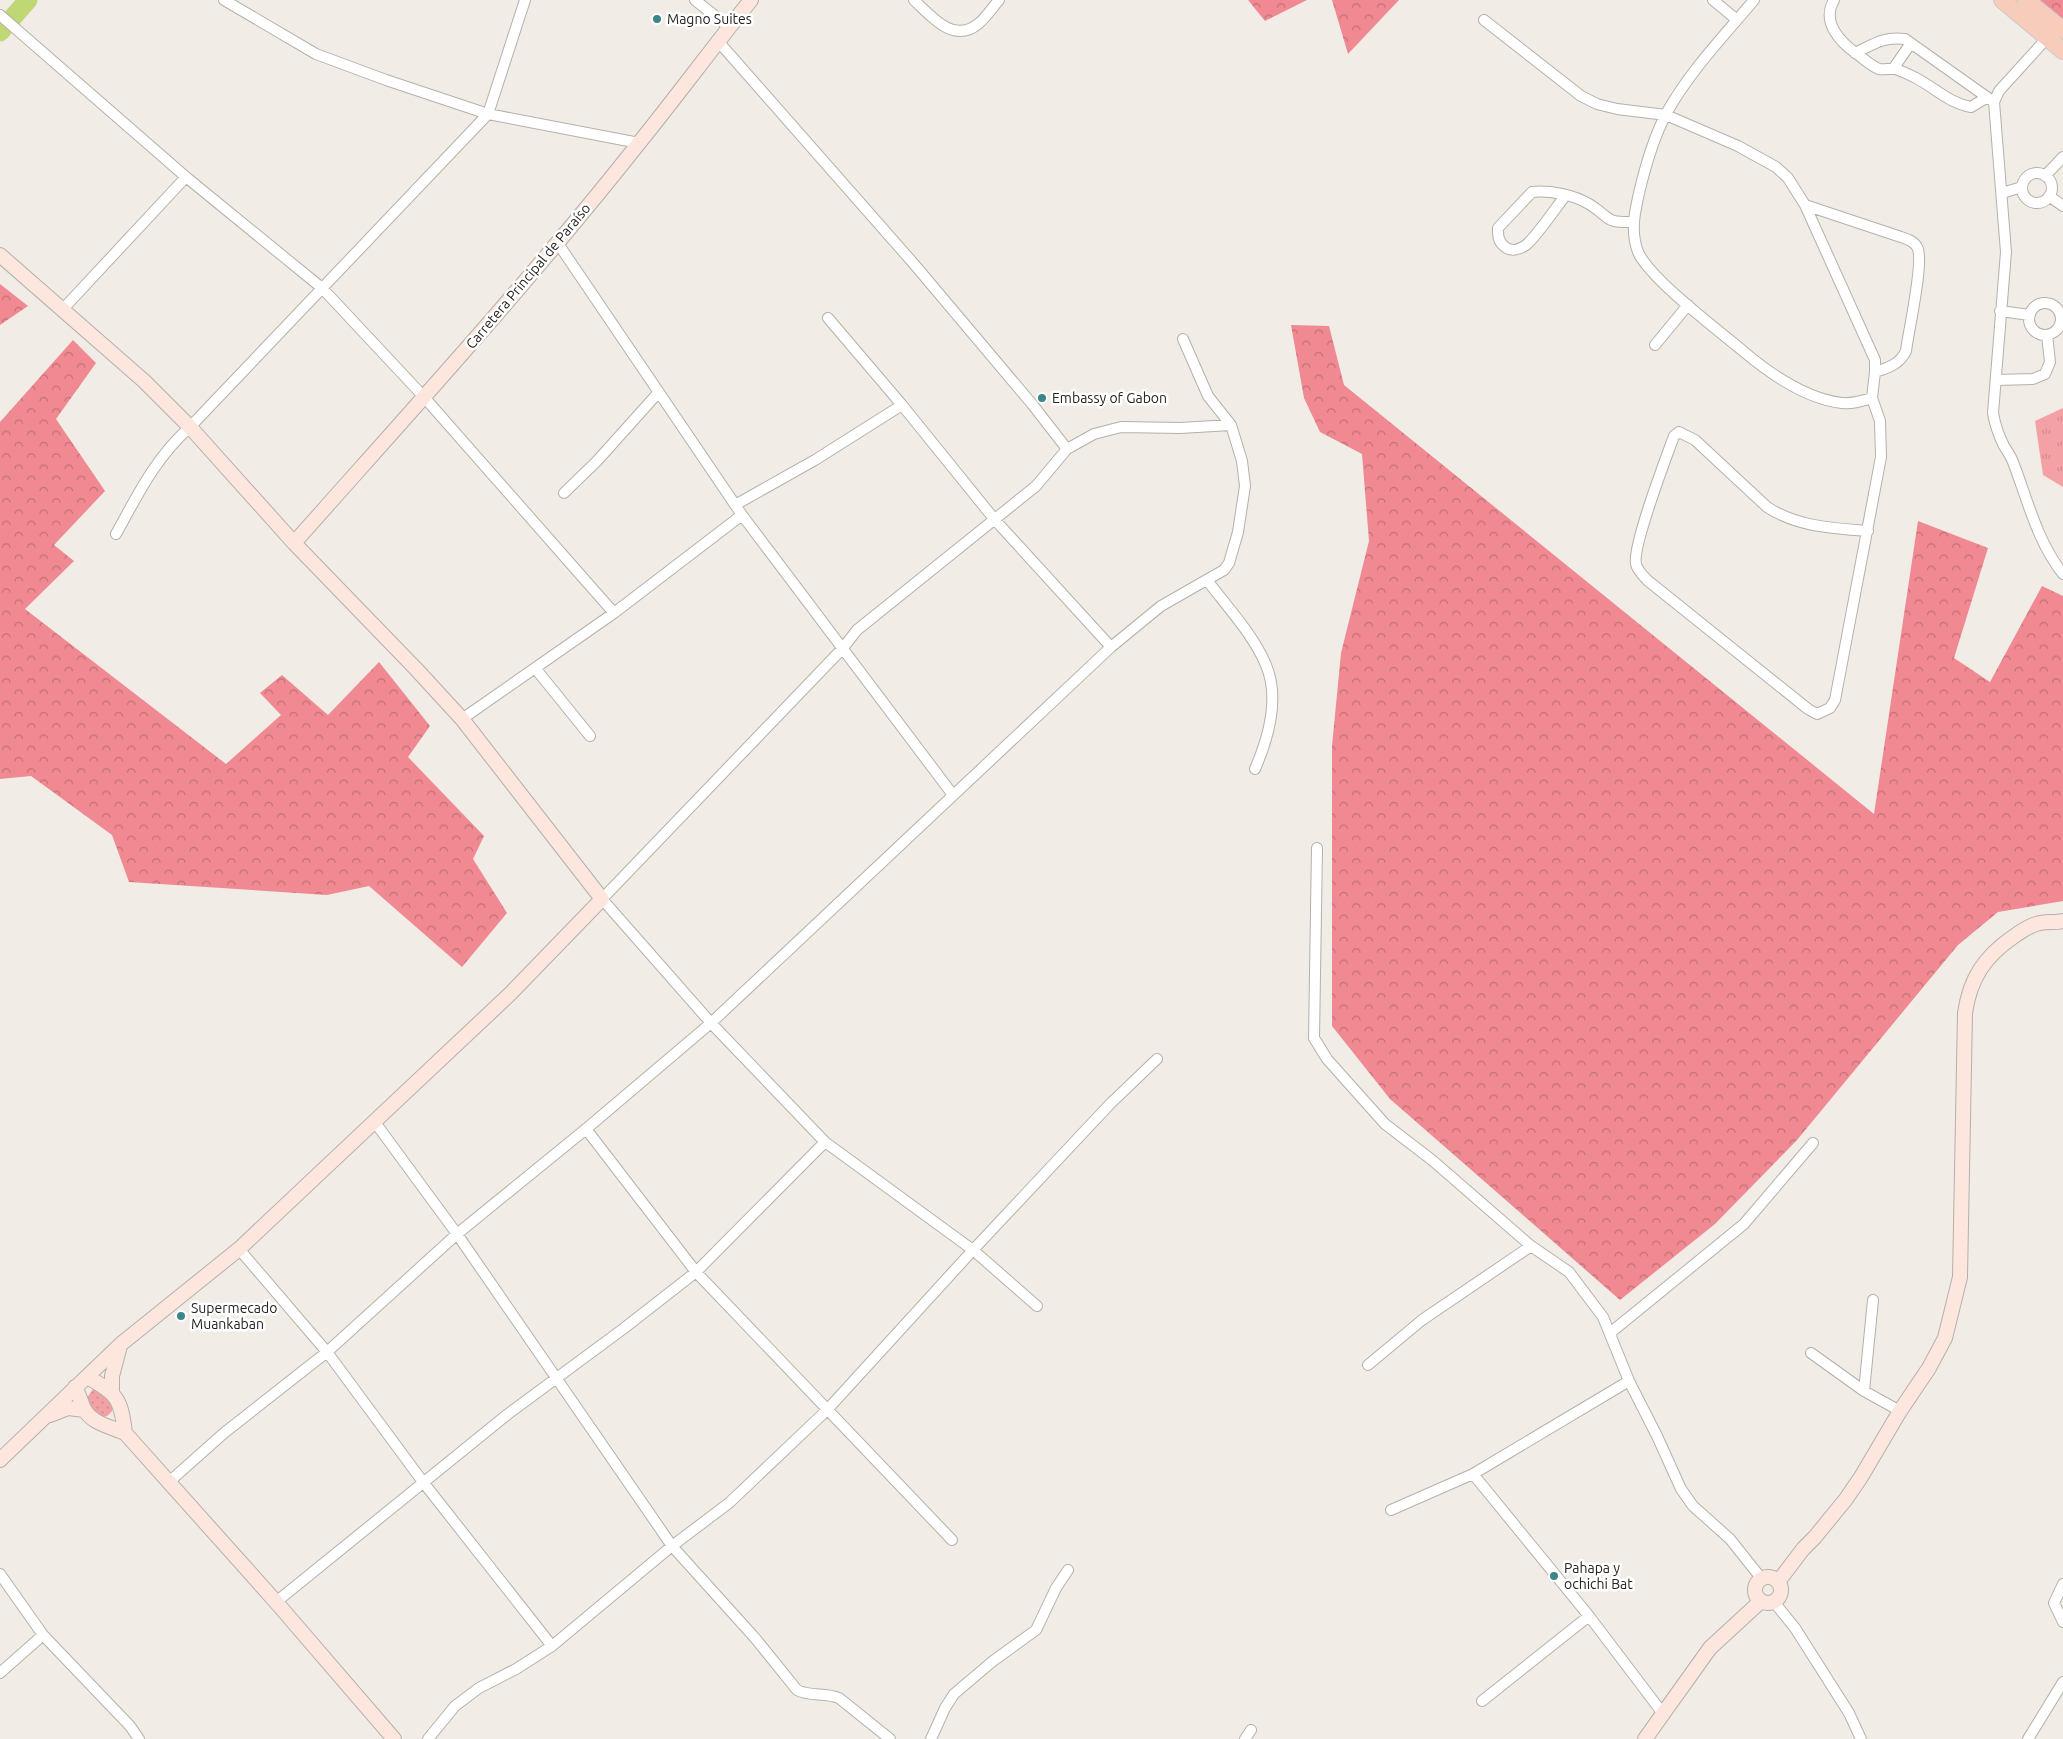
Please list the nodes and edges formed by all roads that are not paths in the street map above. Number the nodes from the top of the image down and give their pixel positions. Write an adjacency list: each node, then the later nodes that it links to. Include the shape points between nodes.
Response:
1 (224, 0): 24 (street, via 316,54)
2 (525, 0): 24 (street)
3 (696, 0): 15 (street)
4 (750, 0): 15 (street, Carretera Principal de Paraíso)
5 (914, 0): 6 (street, via 940,24 953,31 966,31 978,24)
6 (999, 0)
7 (1713, 0): 14 (street)
8 (1754, 0): 14 (street)
9 (1834, 0): 21 (street, via 1828,13 1833,30)
10 (2002, 0): 17 (main road)
11 (2026, 0): 16 (main road)
12 (0, 15): 29 (street)
13 (1484, 20): 25 (street, via 1581,96 1616,109)
14 (1737, 20): 25 (street, via 1694,71)
15 (729, 27): 18 (street, Carretera Principal de Paraíso)
16 (2063, 30)
17 (2047, 38): 20 (main road); 23 (street)
18 (717, 40): 26 (street, Carretera Principal de Paraíso); 56 (street, via 914,264)
19 (1911, 43): 21 (street, via 1893,37); 22 (street); 23 (street)
20 (2063, 51)
21 (1856, 53): 22 (street, via 1881,69)
22 (1893, 69): 23 (street, via 1916,78 1964,106 1971,107)
23 (1990, 100): 31 (street)
24 (488, 114): 26 (street); 39 (street)
25 (1666, 115): 34 (street, via 1738,146 1776,167 1788,178); 36 (street, via 1646,168)
26 (639, 143): 37 (street, Carretera Principal de Paraíso)
27 (2063, 157): 28 (street)
28 (2045, 176): 30 (street, via 2032,174); 33 (street, via 2052,188)
29 (186, 177): 39 (street); 41 (street)
30 (2022, 187): 31 (street); 33 (street, via 2032,202 2041,202)
31 (2002, 193): 42 (street, via 2006,252)
32 (1566, 196): 32 (street, via 1546,192 1529,194 1498,228 1501,244 1508,250 1526,245); 36 (street, via 1590,204 1608,220)
33 (2049, 196): 35 (street)
34 (1805, 205): 48 (street, via 1862,330 1874,360); 48 (street, via 1901,237 1918,247 1919,270 1906,351 1897,362)
35 (2063, 206)
36 (1634, 222): 40 (street, via 1639,253 1655,275)
37 (557, 242): 50 (street); 51 (street, Carretera Principal de Paraíso)
38 (0, 256): 41 (street)
39 (322, 288): 51 (street); 55 (street)
40 (1688, 305): 47 (street); 52 (street, via 1755,361 1792,385 1822,399 1843,403)
41 (63, 309): 55 (street)
42 (2000, 311): 43 (street); 49 (street)
43 (2030, 315): 45 (street, via 2033,329); 45 (street, via 2040,304 2055,307 2061,320 2056,330)
44 (828, 318): 53 (street)
45 (2047, 334): 49 (street, via 2050,362 2045,374 2033,379)
46 (1183, 339): 54 (street, via 1208,396)
47 (1655, 345)
48 (1875, 372): 52 (street)
49 (1996, 380): 64 (street, via 1993,413 1996,426 2034,522 2050,557)
50 (658, 393): 57 (street); 58 (street)
51 (424, 397): 63 (street, Carretera Principal de Paraíso); 66 (street)
52 (1872, 398): 61 (street, via 1880,421 1881,457)
53 (902, 405): 58 (street); 60 (street)
54 (1231, 425): 56 (street, via 1121,427 1094,434); 65 (street, via 1242,461 1244,495 1229,563 1224,570)
55 (190, 427): 62 (street, via 154,466); 63 (street)
56 (1067, 449): 60 (street, via 1036,486)
57 (564, 493)
58 (735, 505): 59 (street)
59 (742, 515): 66 (street); 68 (street)
60 (995, 520): 67 (street); 68 (street, via 857,630)
61 (1868, 531): 61 (street, via 1816,526 1778,514 1695,440 1679,432 1674,436 1639,538 1636,563 1647,580 1817,714 1830,708 1835,700)
62 (116, 534)
63 (294, 542): 70 (street)
64 (2063, 574)
65 (1206, 580): 67 (street, via 1161,606); 72 (street, via 1267,666 1272,695 1265,746)
66 (614, 613): 69 (street)
67 (1111, 647): 73 (street)
68 (843, 648): 73 (street); 75 (street)
69 (534, 668): 70 (street); 71 (street)
70 (462, 719): 75 (street)
71 (590, 736)
72 (1255, 770)
73 (953, 795): 77 (street)
74 (1317, 848): 84 (street, via 1314,1038 1327,1060 1385,1124 1432,1160)
75 (602, 899): 77 (street); 79 (street, via 511,993)
76 (2063, 921): 103 (street, via 2030,926 2000,947 1986,960 1967,998 1960,1277 1941,1345)
77 (711, 1023): 80 (street); 81 (street)
78 (1157, 1059): 86 (street, via 1110,1104)
79 (374, 1121): 83 (street); 85 (street)
80 (586, 1129): 83 (street); 87 (street)
81 (824, 1142): 86 (street); 87 (street)
82 (1813, 1143): 90 (street, via 1744,1224)
83 (458, 1234): 92 (street); 96 (street)
84 (1531, 1246): 90 (street, via 1569,1272 1604,1317); 94 (street, via 1422,1320)
85 (238, 1249): 91 (street); 92 (street)
86 (973, 1250): 89 (street); 102 (street)
87 (696, 1272): 96 (street); 102 (street)
88 (1872, 1300): 100 (street)
89 (1037, 1306)
90 (1610, 1333): 97 (street)
91 (121, 1344): 95 (street); 99 (street, via 112,1376)
92 (327, 1352): 108 (street, via 224,1433); 109 (street)
93 (1811, 1353): 100 (street)
94 (1368, 1365)
95 (87, 1377): 98 (street); 99 (street)
96 (557, 1377): 109 (street); 112 (street)
97 (1629, 1381): 107 (street); 115 (street, via 1681,1489 1694,1506 1730,1539)
98 (75, 1387): 101 (street); 104 (street)
99 (112, 1391): 105 (street, via 123,1414)
100 (1864, 1391): 103 (street)
101 (85, 1410): 104 (street, via 75,1407 61,1409); 105 (street, via 99,1422)
102 (827, 1410): 111 (street); 112 (street, via 729,1503)
103 (1900, 1411): 116 (street, via 1846,1499)
104 (42, 1419): 106 (street)
105 (124, 1433): 108 (street)
106 (0, 1460)
107 (1473, 1474): 110 (street); 120 (street)
108 (170, 1481): 118 (street)
109 (423, 1482): 118 (street); 123 (street)
110 (1391, 1510)
111 (952, 1540)
112 (672, 1546): 123 (street); 131 (street, via 798,1690 805,1694 830,1694 839,1698)
113 (1068, 1570): 132 (street, via 1036,1630 954,1694 944,1708)
114 (0, 1574): 122 (street)
115 (1761, 1578): 116 (street, via 1770,1577); 119 (street, via 1754,1590 1757,1598)
116 (1778, 1582): 119 (street, via 1781,1590 1778,1599)
117 (2063, 1584): 121 (street, via 2054,1603)
118 (276, 1602): 129 (street)
119 (1768, 1602): 127 (street, via 1710,1648); 134 (street, via 1795,1628 1849,1713)
120 (1589, 1616): 126 (street); 127 (street)
121 (2063, 1622)
122 (43, 1635): 124 (street); 128 (street)
123 (552, 1646): 130 (street, via 479,1688 455,1706)
124 (0, 1673)
125 (2063, 1682): 135 (street)
126 (1482, 1701)
127 (1664, 1714): 133 (street)
128 (140, 1739)
129 (394, 1739)
130 (428, 1739)
131 (890, 1739)
132 (931, 1739)
133 (1645, 1739)
134 (1861, 1739)
135 (2028, 1739)

